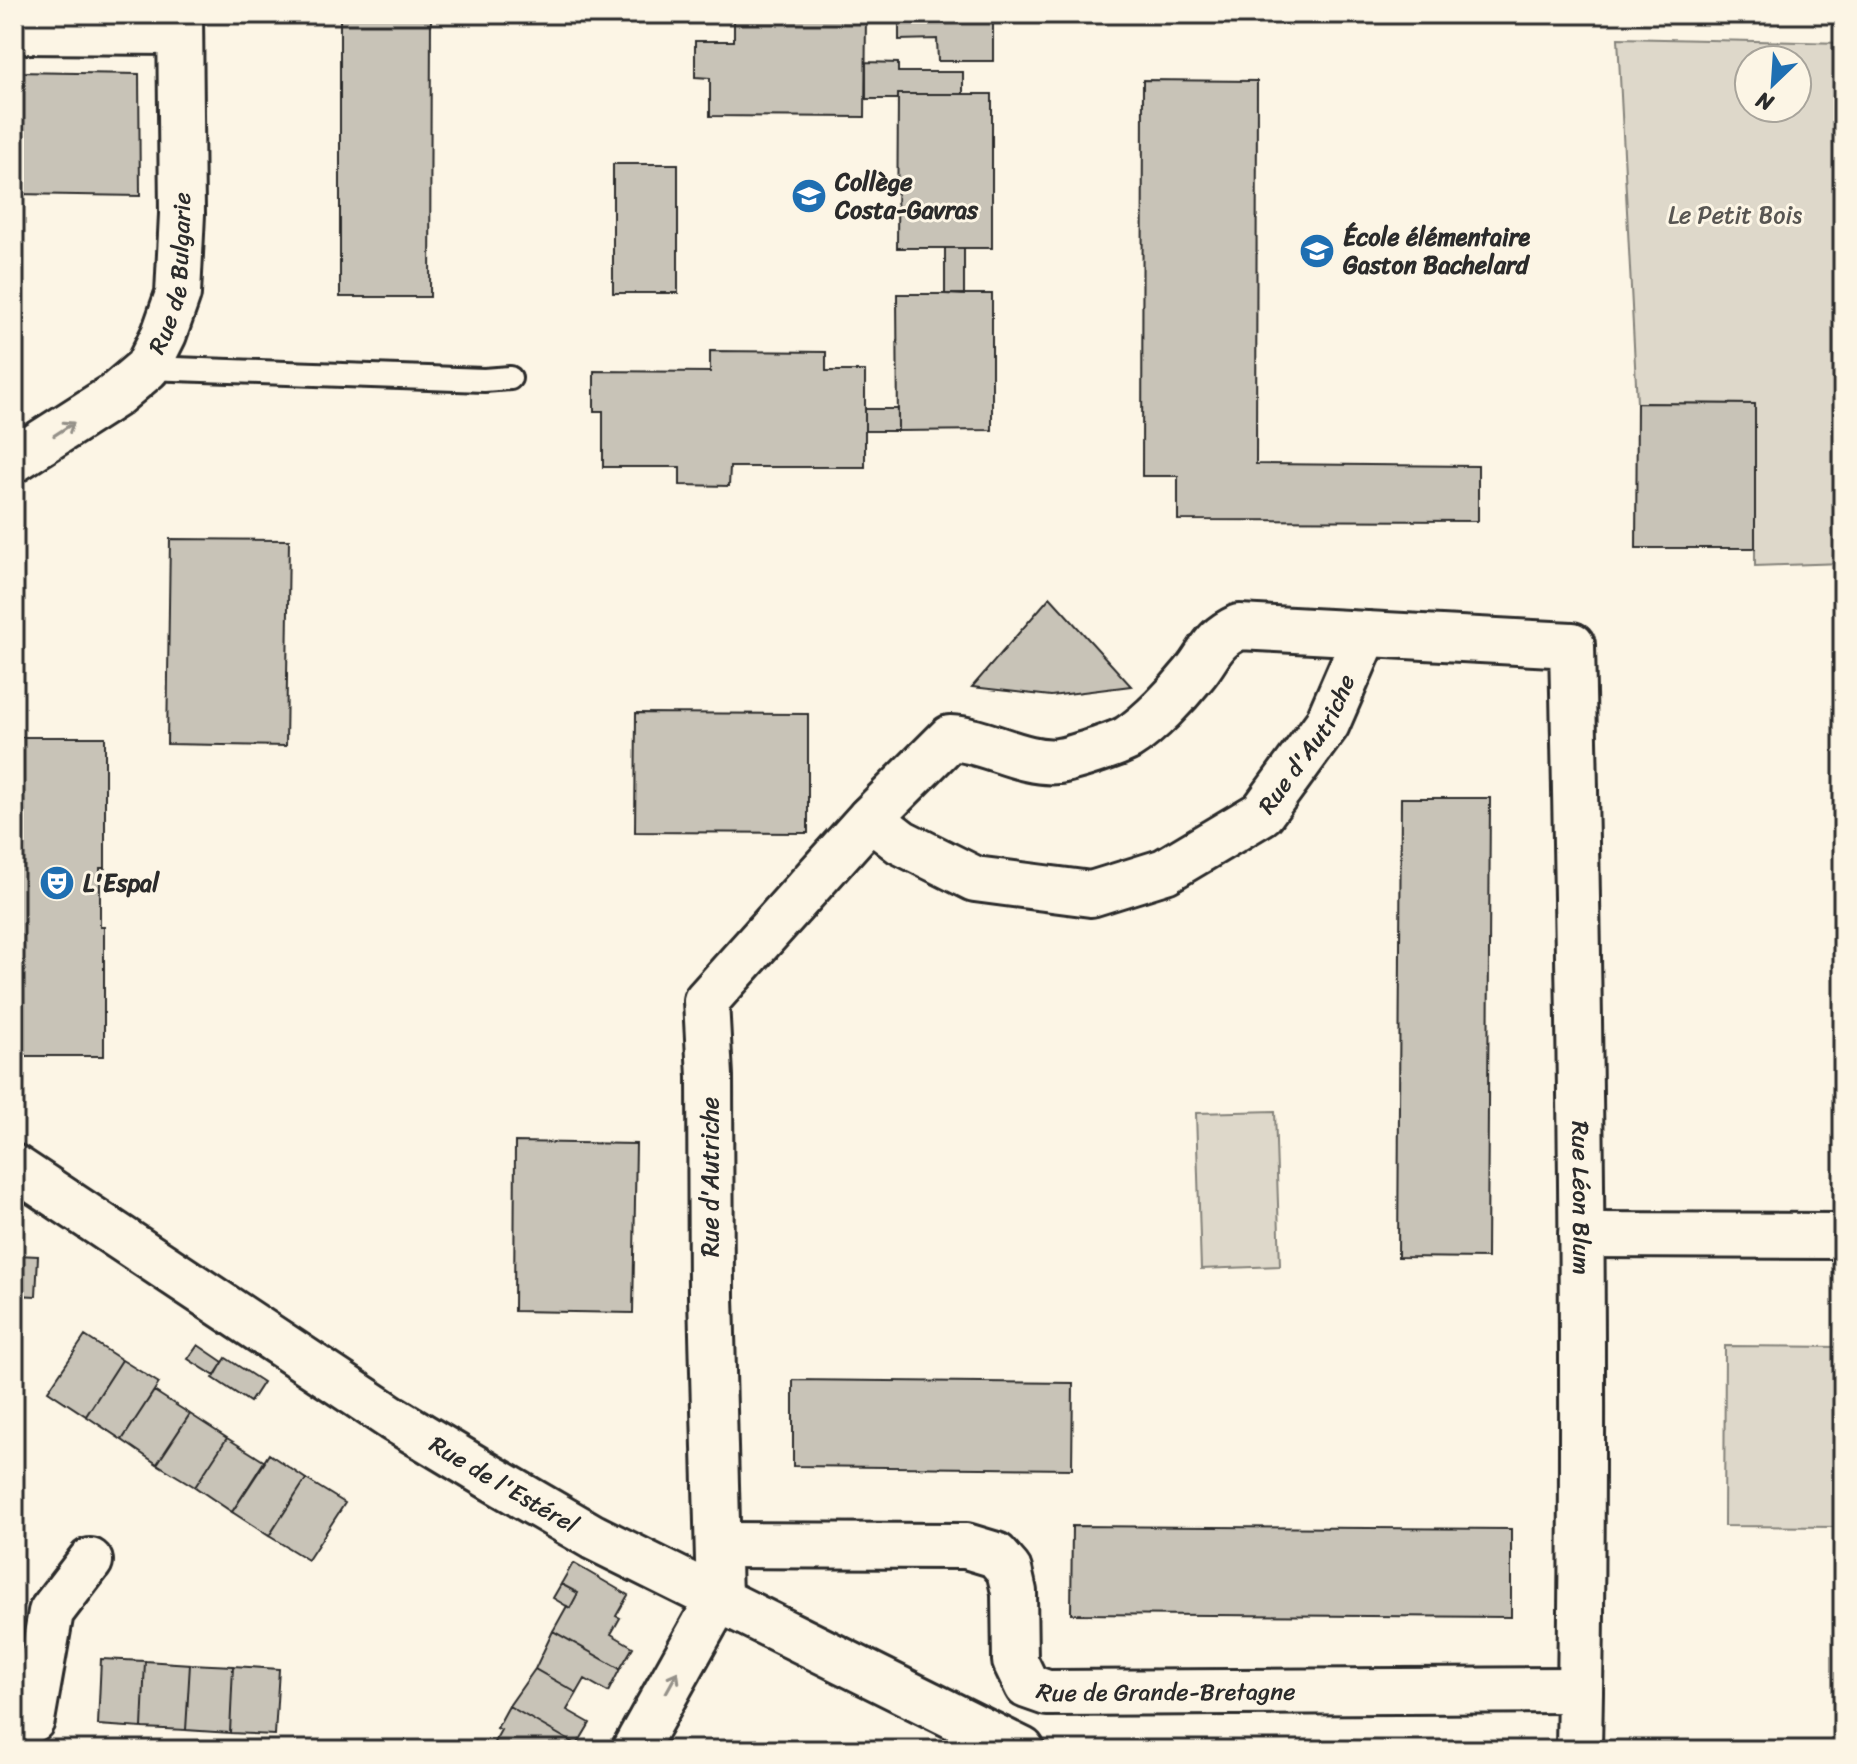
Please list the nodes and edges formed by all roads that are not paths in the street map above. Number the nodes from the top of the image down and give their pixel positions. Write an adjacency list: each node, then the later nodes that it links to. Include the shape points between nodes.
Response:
1 (180, 23): 2 (street); 3 (street, Rue de Bulgarie, via 178,294)
2 (14, 31)
3 (147, 368): 4 (lane); 5 (street, Rue de Bulgarie, one-way to 3, via 114,396)
4 (510, 378)
5 (14, 460)
6 (1366, 634): 7 (street, Rue d'Autriche); 8 (street, Rue d'Autriche, via 1239,627 1220,636 1195,673 1127,739 1057,761 950,738); 8 (street, Rue d'Autriche, via 1327,724 1262,813 1165,871 1091,894 975,879 901,842)
7 (1572, 645): 10 (street, Rue Léon Blum)
8 (870, 818): 12 (street, Rue d'Autriche, via 706,1001)
9 (14, 1167): 14 (street, Rue de l'Estérel, via 404,1425 593,1537)
10 (1581, 1235): 11 (street); 15 (street, Rue Léon Blum)
11 (1843, 1236)
12 (719, 1545): 14 (street, Rue d'Autriche); 15 (street, Rue de Grande-Bretagne, via 966,1546 996,1555 1009,1570 1014,1592 1015,1661 1027,1686 1047,1693)
13 (90, 1561): 16 (street, via 51,1612 32,1720)
14 (719, 1598): 17 (street, one-way to 14); 18 (street, Rue de l'Estérel)
15 (1580, 1690): 19 (street, Rue Léon Blum)
16 (14, 1728)
17 (634, 1750)
18 (1022, 1750)
19 (1579, 1750)

